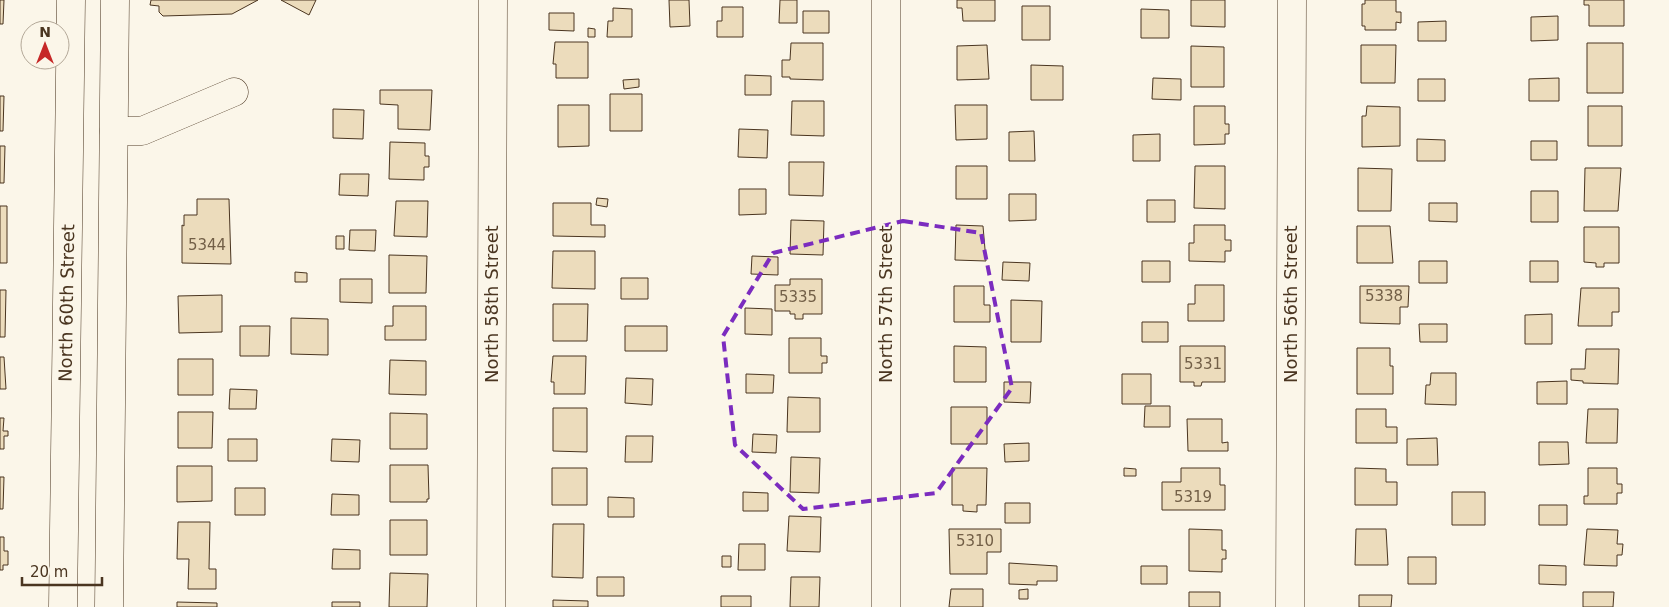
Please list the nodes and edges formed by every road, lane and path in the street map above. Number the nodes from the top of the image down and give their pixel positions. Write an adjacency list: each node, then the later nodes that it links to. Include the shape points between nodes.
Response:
1 (71, 0): 8 (street, North 60th Street)
2 (115, 0): 7 (street)
3 (493, 0): 10 (street, North 58th Street)
4 (886, 0): 11 (street, North 57th Street)
5 (1292, 0): 12 (street, North 56th Street)
6 (234, 92): 7 (street, via 142,131)
7 (114, 132): 9 (street)
8 (63, 607)
9 (109, 607)
10 (491, 607)
11 (886, 607)
12 (1290, 607)

